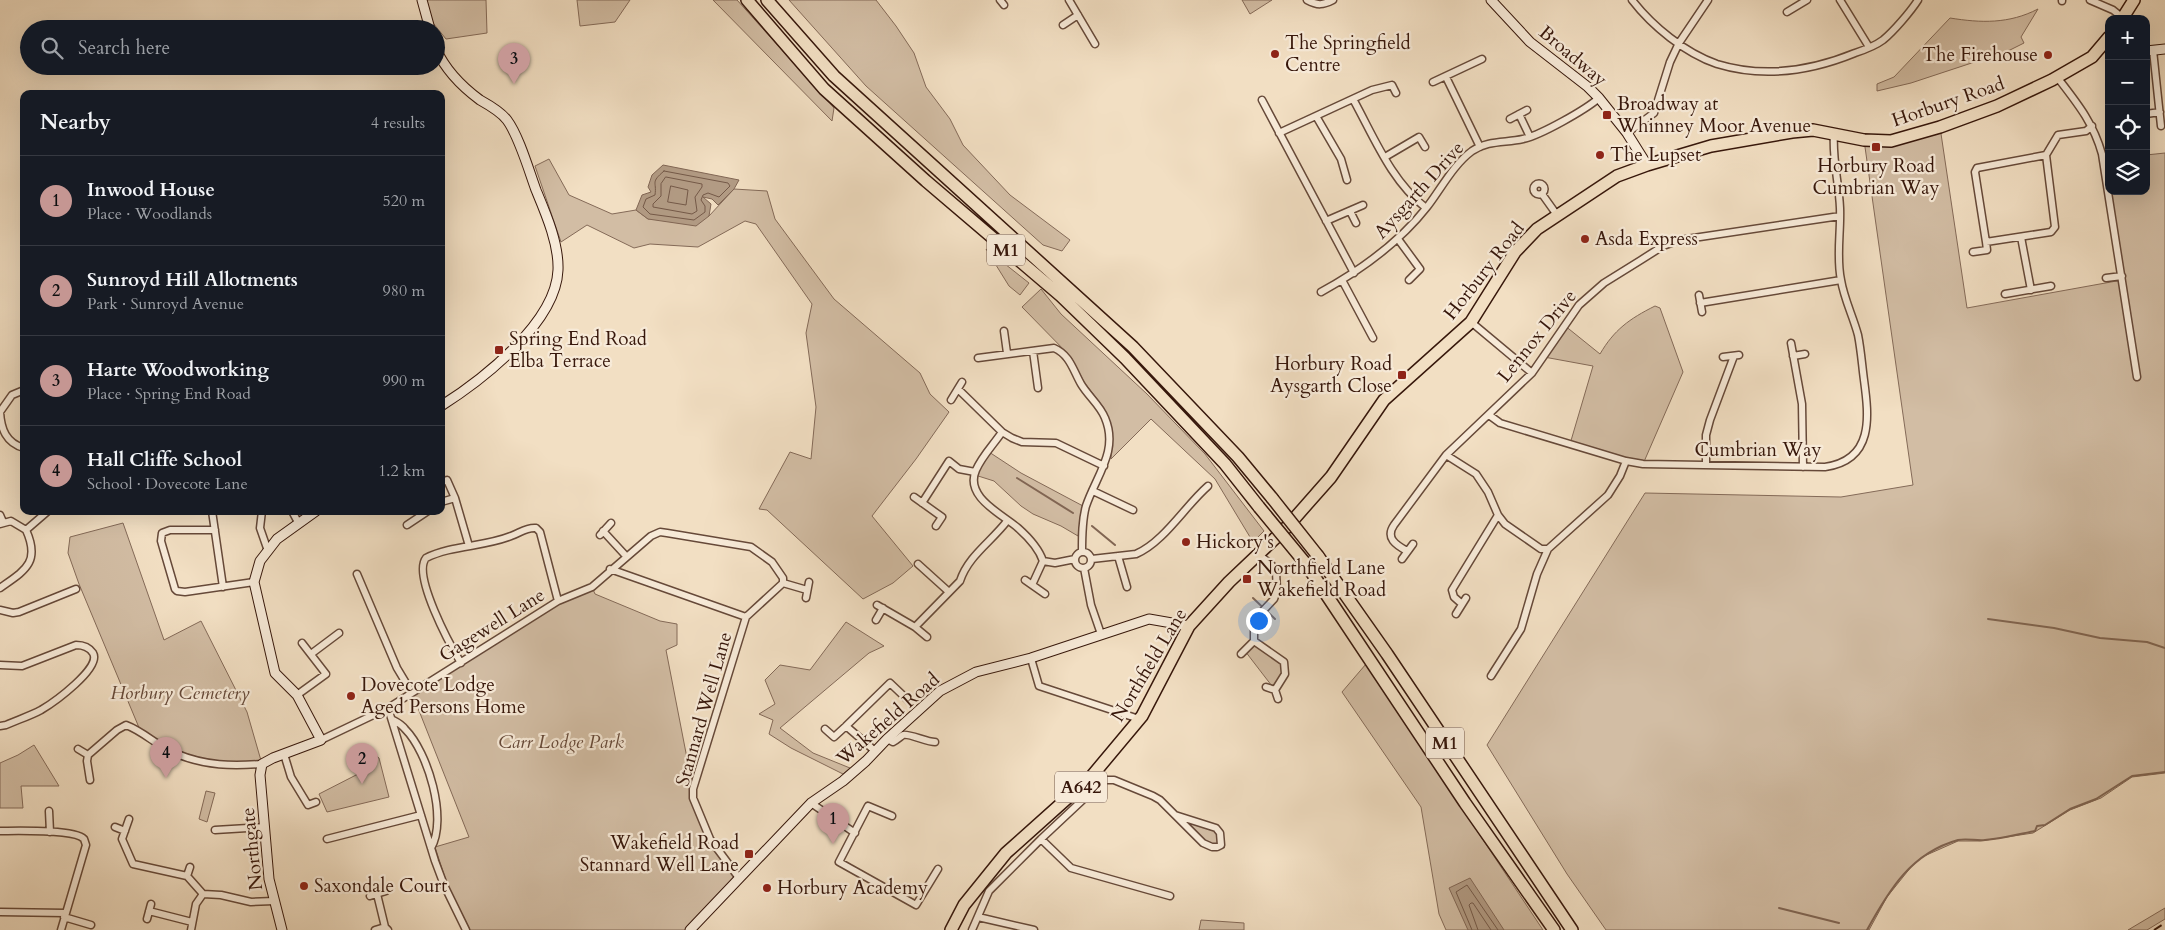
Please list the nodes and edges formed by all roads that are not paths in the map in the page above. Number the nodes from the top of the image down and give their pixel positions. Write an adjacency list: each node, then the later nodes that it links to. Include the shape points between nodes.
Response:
1 (422, 0): 19 (street)
2 (746, 0): 251 (highway, M1, bridge, via 824,89 1060,296 1125,358 1225,464 1306,564 1465,804)
3 (767, 0): 252 (highway, M1, bridge, via 834,76 1133,347 1238,457 1318,556)
4 (1069, 0): 16 (street)
5 (1308, 0): 6 (street, via 1323,5)
6 (1330, 0)
7 (1491, 0): 35 (street, Broadway, via 1530,42)
8 (1632, 0): 22 (street, via 1645,16)
9 (1708, 0): 22 (street)
10 (1807, 0): 15 (street)
11 (1840, 0): 24 (street)
12 (1918, 0): 24 (street, via 1883,40)
13 (2090, 0): 17 (street)
14 (2134, 0): 18 (highway)
15 (1787, 12)
16 (1078, 15): 20 (street); 23 (street)
17 (2119, 15)
18 (2124, 15)
19 (428, 20)
20 (1063, 26)
21 (2105, 42): 32 (highway, Horbury Road / A642, via 2092,57)
22 (1679, 43): 24 (street, via 1715,63 1745,71 1767,72 1827,63); 48 (street, via 1668,66 1654,113)
23 (1095, 44)
24 (1869, 47)
25 (2165, 49): 26 (street)
26 (2150, 50): 39 (street)
27 (1482, 59): 30 (street)
28 (1457, 62): 30 (street)
29 (445, 63): 100 (street, via 457,82 507,120 542,204 558,265 554,293 524,338 471,387)
30 (1461, 69): 31 (street)
31 (1446, 77): 33 (street); 51 (street)
32 (2057, 77): 44 (street); 47 (highway, Horbury Road / A642, via 1997,106 1900,139 1864,140)
33 (1433, 82)
34 (1396, 93): 36 (street, via 1392,84)
35 (1600, 98): 48 (street, Broadway); 49 (street, Aysgarth Drive)
36 (1353, 99): 42 (street); 53 (street)
37 (1262, 100): 46 (street)
38 (1527, 110): 41 (street)
39 (2160, 112): 40 (street); 45 (street)
40 (2150, 113)
41 (1519, 114): 43 (street); 49 (street)
42 (1316, 116): 46 (street); 55 (street, via 1341,159)
43 (1510, 119)
44 (2092, 126): 52 (street, via 2058,136); 69 (street, via 2102,154)
45 (2161, 126)
46 (1279, 133): 62 (street)
47 (1834, 133): 54 (highway, Horbury Road / A642, via 1792,132 1711,146); 61 (street, Cumbrian Way)
48 (1627, 134): 54 (street, Broadway)
49 (1530, 137): 51 (street, Aysgarth Drive, via 1497,141)
50 (1425, 147): 53 (street, via 1420,137)
51 (1480, 147): 58 (street, Aysgarth Drive, via 1465,158)
52 (2046, 155): 64 (street, via 2055,227 2051,232); 66 (street, via 1978,168 1975,172)
53 (1385, 157): 58 (street, via 1411,197)
54 (1647, 165): 60 (highway, Horbury Road / A642, via 1611,179)
55 (1347, 180)
56 (1542, 194): 60 (street)
57 (1363, 205): 59 (street)
58 (1426, 208): 65 (street, Aysgarth Drive)
59 (1350, 211): 62 (street); 63 (street)
60 (1557, 215): 81 (highway, Horbury Road / A642, via 1537,229 1515,252)
61 (1840, 216): 73 (street, Cumbrian Way); 93 (street, Lennox Drive, via 1697,237 1663,246 1604,283 1579,305)
62 (1326, 221): 68 (street)
63 (1356, 223)
64 (2021, 237): 66 (street); 75 (street)
65 (1398, 239): 68 (street, Aysgarth Drive); 72 (street, via 1420,269)
66 (1986, 242): 67 (street, via 1987,250)
67 (1973, 252)
68 (1354, 274): 71 (street, Aysgarth Drive)
69 (2122, 276): 70 (street); 94 (street)
70 (2106, 278)
71 (1342, 280): 76 (street, Aysgarth Drive); 83 (street)
72 (1409, 280)
73 (1841, 280): 79 (street); 108 (street, Cumbrian Way, via 1858,334 1867,400 1866,433 1857,451 1842,462 1825,467)
74 (2051, 286): 75 (street)
75 (2031, 290): 77 (street)
76 (1321, 292)
77 (2005, 294)
78 (1700, 295): 79 (street)
79 (1700, 303): 80 (street)
80 (1702, 312)
81 (1470, 322): 93 (street); 132 (highway, Horbury Road / A642, via 1384,400 1331,477)
82 (1377, 326): 83 (street)
83 (1369, 330): 85 (street)
84 (1004, 331): 88 (street)
85 (1373, 338)
86 (1791, 344): 90 (street)
87 (1033, 351): 88 (street); 96 (street); 107 (street, via 1054,348 1065,354 1080,383 1101,409 1110,445)
88 (1007, 352): 92 (street)
89 (1805, 354): 90 (street)
90 (1793, 356): 108 (street, via 1802,404)
91 (1723, 357): 106 (street, via 1737,355 1710,420 1706,435)
92 (978, 358)
93 (1532, 373): 101 (street, Lennox Drive)
94 (2137, 377)
95 (962, 382): 97 (street)
96 (1038, 388)
97 (958, 389): 99 (street); 102 (street)
98 (20, 392): 103 (street, via 12,395 0,412 4,433)
99 (951, 400)
100 (445, 403)
101 (1489, 415): 104 (street, Lennox Drive); 105 (street, Cumbrian Way, via 1500,423)
102 (1002, 432): 107 (street, via 1022,442 1066,447); 109 (street)
103 (20, 447)
104 (1446, 455): 125 (street, via 1476,474); 139 (street, Lennox Drive, via 1391,529 1394,543)
105 (1626, 461): 106 (street, Cumbrian Way); 137 (street, via 1608,495)
106 (1706, 465): 108 (street, Cumbrian Way)
107 (1104, 466): 112 (street)
108 (1803, 467)
109 (975, 472): 116 (street, via 959,469 949,461); 126 (street, via 975,487 981,498)
110 (445, 481): 114 (street)
111 (1208, 486): 143 (street, via 1149,547 1136,554)
112 (1093, 491): 117 (street); 140 (street, via 1084,517)
113 (914, 497): 116 (street)
114 (455, 498): 115 (street); 136 (street)
115 (445, 501)
116 (922, 503): 131 (street, via 942,517)
117 (1133, 510)
118 (0, 515): 127 (street)
119 (43, 515): 133 (street)
120 (213, 515): 134 (street)
121 (262, 515): 138 (street, via 260,528)
122 (294, 515): 129 (street)
123 (311, 515): 129 (street)
124 (422, 515): 130 (street)
125 (1498, 515): 137 (street, via 1520,536 1541,549); 169 (street, via 1452,590 1454,597 1464,601)
126 (1007, 521): 147 (street, via 1027,537); 162 (street, via 996,536 986,542 978,559 963,572 960,581)
127 (2, 523): 133 (street, via 11,521)
128 (611, 523): 142 (street, via 602,533)
129 (300, 524): 138 (street, via 277,539)
130 (408, 525)
131 (936, 526)
132 (1286, 528): 141 (highway, Northfield Lane / A642)
133 (26, 530): 158 (street, via 32,549 30,563)
134 (215, 530): 157 (street); 157 (street, via 165,531 160,536 172,584 177,591)
135 (1412, 544): 139 (street)
136 (469, 546): 167 (street, via 496,541 530,527 536,528 540,532); 182 (street, via 433,554 422,563 426,585 444,635)
137 (1548, 549): 184 (street, via 1521,629)
138 (268, 551): 153 (street, via 256,571)
139 (1407, 551): 146 (street)
140 (1082, 552): 144 (street); 145 (street)
141 (1259, 555): 172 (highway, Northfield Lane / A642); 177 (street, via 1276,572 1276,591 1254,626)
142 (626, 556): 150 (street); 155 (street, via 660,532 750,546 772,562)
143 (1118, 556): 144 (street); 159 (street)
144 (1092, 558): 149 (street, via 1089,566)
145 (1075, 560): 147 (street); 149 (street)
146 (1402, 560)
147 (1043, 561): 156 (street)
148 (918, 564): 162 (street)
149 (1084, 568): 175 (street)
150 (610, 569): 167 (street, Gagewell Lane, via 590,588); 170 (street)
151 (357, 574): 187 (street, via 397,668)
152 (1026, 580): 156 (street)
153 (254, 582): 157 (street); 188 (street, via 275,673)
154 (810, 582): 161 (street)
155 (783, 583): 161 (street); 170 (street, Stannard Well Lane)
156 (1032, 585): 164 (street)
157 (223, 587)
158 (0, 588)
159 (1127, 588)
160 (76, 589): 163 (street)
161 (807, 590): 165 (street)
162 (949, 592): 173 (street)
163 (65, 593): 166 (street); 168 (street, via 19,612)
164 (1045, 594)
165 (806, 598)
166 (69, 601)
167 (558, 601): 182 (street, Gagewell Lane)
168 (0, 610)
169 (1456, 614)
170 (746, 617): 228 (street, Stannard Well Lane, via 693,798 710,839)
171 (876, 620): 173 (street, via 880,606)
172 (1189, 626): 175 (street, Wakefield Road, via 1149,619); 192 (highway, Northfield Lane / A642)
173 (914, 627): 176 (street)
174 (340, 633): 179 (street)
175 (1101, 634): 197 (street, Wakefield Road, via 961,679 940,691)
176 (927, 637)
177 (1254, 642): 180 (street); 186 (street, via 1284,662 1286,674)
178 (302, 643): 179 (street)
179 (311, 654): 188 (street, via 326,674)
180 (1241, 654)
181 (1032, 662): 192 (street, via 1039,686)
182 (461, 663): 187 (street, Gagewell Lane)
183 (0, 665): 194 (street, via 22,666 76,645 83,645 94,656 85,674 61,697 40,711)
184 (1492, 671)
185 (1266, 687): 186 (street)
186 (1275, 690): 189 (street)
187 (412, 692): 191 (street, Gagewell Lane)
188 (297, 695): 198 (street)
189 (1278, 699)
190 (910, 702): 195 (street, via 890,683)
191 (388, 708): 193 (street); 198 (street, Gagewell Lane)
192 (1139, 719): 213 (highway, Northfield Lane / A642, via 1091,777)
193 (393, 720): 209 (street); 224 (street, via 406,729 429,772 437,825)
194 (0, 726)
195 (846, 726): 196 (street, via 834,737); 201 (street)
196 (825, 728)
197 (887, 739): 199 (street, via 893,742 908,734); 201 (street, Wakefield Road)
198 (321, 740): 202 (street)
199 (935, 742)
200 (78, 749): 203 (street)
201 (875, 751): 207 (street, Wakefield Road)
202 (284, 754): 204 (street); 206 (street, via 292,777 308,805)
203 (88, 755): 204 (street, via 126,725 140,730 176,754 222,766); 205 (street)
204 (262, 764): 214 (street, Northgate, via 260,775)
205 (90, 780)
206 (316, 802)
207 (811, 803): 221 (street); 228 (street, Wakefield Road)
208 (49, 810): 220 (street)
209 (421, 815): 222 (street); 224 (street)
210 (1175, 815): 210 (street, via 1216,828 1221,845 1207,846); 216 (street, via 1154,796 1109,779)
211 (887, 816): 221 (street, via 868,806)
212 (129, 819): 217 (street)
213 (1043, 821): 216 (street); 248 (highway, Northfield Lane / A642, via 1006,853 964,905)
214 (265, 827): 218 (street); 234 (street, Northgate)
215 (115, 828): 217 (street)
216 (1052, 829): 223 (street)
217 (125, 830): 227 (street, via 122,839 133,864)
218 (215, 830)
219 (0, 831): 220 (street)
220 (50, 832): 236 (street, via 76,834 84,839 86,845)
221 (855, 833): 226 (street, via 839,862 916,905)
222 (327, 839)
223 (1041, 839): 233 (street, via 1071,868); 237 (street, via 989,892)
224 (431, 848): 246 (street, via 444,885)
225 (190, 867): 227 (street)
226 (938, 869)
227 (187, 876): 230 (street)
228 (739, 878): 247 (street, Wakefield Road)
229 (386, 891): 231 (street)
230 (203, 894): 234 (street, via 251,902); 239 (street, via 196,904)
231 (377, 894): 232 (street); 241 (street)
232 (370, 896)
233 (1170, 896)
234 (274, 901): 244 (street, Northgate)
235 (0, 912): 236 (street)
236 (65, 915): 240 (street); 242 (street)
237 (978, 917): 249 (street); 250 (street)
238 (147, 919): 239 (street, via 150,908)
239 (192, 922): 243 (street)
240 (91, 925)
241 (386, 929): 245 (street)
242 (61, 930)
243 (191, 930)
244 (282, 930)
245 (375, 930)
246 (466, 930)
247 (690, 930)
248 (951, 930)
249 (972, 930)
250 (1034, 930)
251 (1554, 930)
252 (1572, 930)

